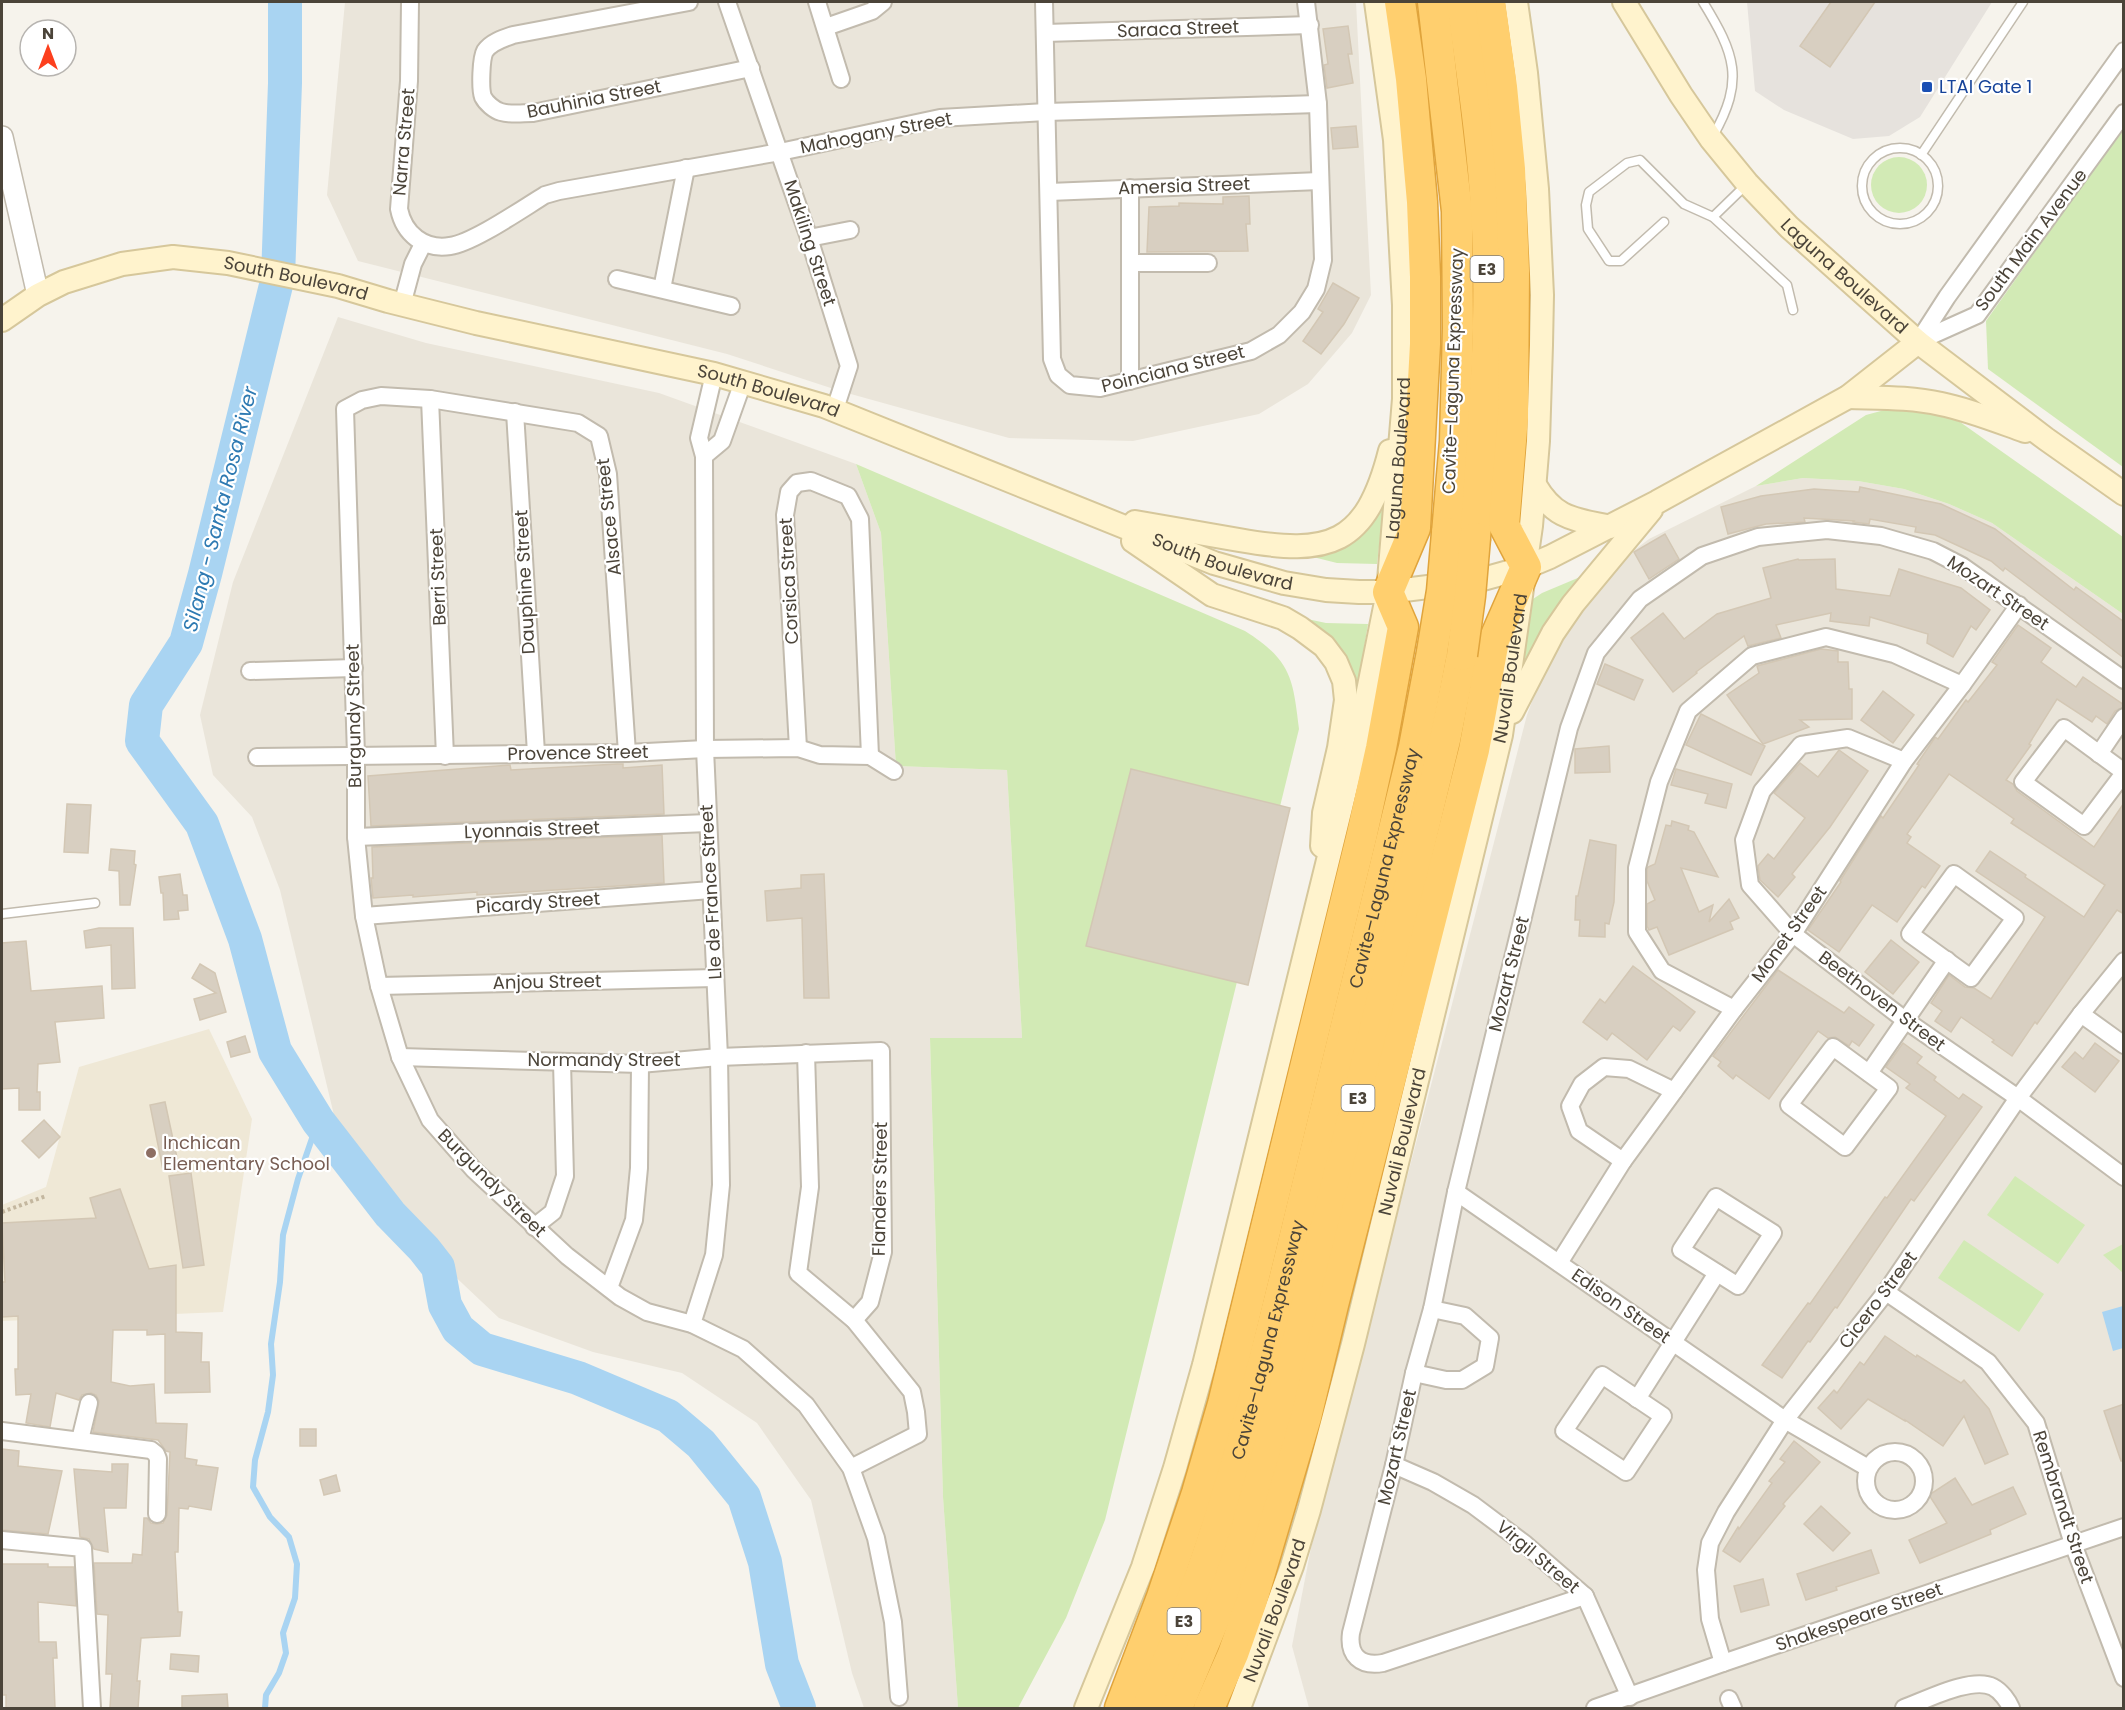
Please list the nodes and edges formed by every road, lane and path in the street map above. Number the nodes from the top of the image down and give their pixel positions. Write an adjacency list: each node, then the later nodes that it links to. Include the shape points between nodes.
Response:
1 (410, 2): 39 (street, Narra Street, via 410,81 399,209 402,222)
2 (689, 2): 21 (street, Bauhinia Street, via 501,39 486,50 482,59 483,97 500,112 533,113)
3 (727, 2): 21 (street, Makiling Street)
4 (817, 2): 18 (street)
5 (883, 2): 18 (street, via 872,11)
6 (1044, 2): 19 (street, Poinciana Street)
7 (1306, 2): 17 (street, Poinciana Street)
8 (1376, 2): 55 (main road, Laguna Boulevard, via 1398,176)
9 (1401, 2): 68 (highway, via 1422,202 1425,344 1415,528)
10 (1432, 2): 66 (highway, Cavite–Laguna Expressway / E3, via 1457,211 1455,441)
11 (1462, 2): 66 (highway, Cavite–Laguna Expressway / E3, via 1481,145 1489,327)
12 (1490, 2): 67 (highway, via 1510,169 1514,271 1512,417 1504,525)
13 (1516, 2): 61 (main road, via 1532,128 1540,245 1541,345)
14 (1623, 2): 27 (main road, Laguna Boulevard)
15 (1703, 2): 27 (lane, via 1725,43 1733,68 1732,94)
16 (2023, 2): 29 (lane)
17 (1310, 25): 19 (street, Saraca Street); 23 (street, Poinciana Street)
18 (826, 27): 22 (street)
19 (1045, 33): 24 (street, Poinciana Street)
20 (2124, 51): 49 (street)
21 (751, 69): 28 (street, Makiling Street)
22 (841, 79)
23 (1318, 104): 24 (street, Mahogany Street); 31 (street, Poinciana Street)
24 (1046, 112): 28 (street, Mahogany Street, via 940,118); 34 (street, Poinciana Street)
25 (2124, 113): 49 (street, South Main Avenue, via 1977,315)
26 (2, 137): 44 (street)
27 (1711, 139): 32 (main road, Laguna Boulevard)
28 (780, 152): 30 (street, Mahogany Street); 38 (street, Makiling Street)
29 (1921, 155): 29 (lane, via 1910,150 1890,150 1869,164 1862,189 1868,207 1877,217 1896,224 1909,223 1930,208 1937,183 1934,170)
30 (686, 168): 39 (street, Mahogany Street, via 545,195 470,239 451,246); 43 (street)
31 (1320, 181): 33 (street, Amersia Street); 51 (street, Poinciana Street, via 1323,260 1316,289 1302,312 1279,335 1251,351)
32 (1747, 183): 35 (lane); 49 (main road, Laguna Boulevard)
33 (1130, 188): 34 (street, Amersia Street); 40 (street)
34 (1049, 192): 51 (street, Poinciana Street, via 1052,359 1058,375 1070,385 1084,388)
35 (1713, 217): 36 (lane, via 1684,204 1640,160 1627,162 1589,192 1588,229 1610,261 1621,261); 47 (lane, via 1787,285)
36 (1664, 222)
37 (850, 230): 38 (street)
38 (809, 237): 56 (street, Makiling Street, via 844,350)
39 (423, 244): 45 (street, via 412,264)
40 (1130, 263): 41 (street); 51 (street)
41 (1208, 263)
42 (617, 279): 43 (street)
43 (662, 289): 46 (street)
44 (38, 296): 45 (main road, South Boulevard, via 64,282 122,264 173,257 228,262 338,286); 48 (main road, South Boulevard)
45 (402, 305): 50 (main road, South Boulevard)
46 (730, 306)
47 (1793, 310)
48 (2, 320)
49 (1918, 342): 53 (main road, South Boulevard); 59 (main road, Laguna Boulevard)
50 (714, 374): 52 (main road, South Boulevard); 60 (street, Lle de France Street, via 699,438)
51 (1130, 381)
52 (743, 382): 56 (main road, South Boulevard); 60 (street, via 722,441)
53 (1848, 397): 59 (main road, via 1940,403); 63 (main road, South Boulevard)
54 (430, 399): 57 (street, Alsace Street, via 381,396); 58 (street, Alsace Street); 82 (street, Berri Street)
55 (1404, 399): 64 (main road, via 1376,497 1354,527 1332,541 1317,546 1278,546); 68 (main road, Laguna Boulevard)
56 (830, 407): 64 (main road, South Boulevard)
57 (345, 409): 70 (street, Burgundy Street)
58 (515, 412): 78 (street, Dauphine Street); 79 (street, Alsace Street, via 578,423 599,436 608,474)
59 (2046, 438): 62 (main road, Laguna Boulevard)
60 (704, 456): 77 (street, Lle de France Street)
61 (1535, 485): 65 (main road, via 1559,513); 67 (main road)
62 (2124, 494)
63 (1657, 502): 65 (main road, South Boulevard); 75 (main road, via 1553,633)
64 (1095, 514): 68 (main road, South Boulevard, via 1247,574 1326,590); 91 (main road, via 1212,595 1283,618 1300,628 1324,645 1336,662 1346,700 1324,813)
65 (1610, 527): 67 (main road, South Boulevard)
66 (1461, 536): 148 (highway, Cavite–Laguna Expressway / E3, bridge, via 1442,591 1414,747 1266,1356 1216,1532); 149 (highway, Cavite–Laguna Expressway / E3, bridge, via 1462,655 1445,740 1270,1444 1224,1596)
67 (1526, 567): 68 (main road, South Boulevard, via 1466,583); 75 (main road, Nuvali Boulevard); 150 (highway, via 1494,640 1474,750 1306,1417 1252,1600)
68 (1388, 592): 91 (main road); 147 (highway, via 1403,627 1362,834 1223,1404 1162,1597)
69 (2019, 605): 72 (street, Mozart Street); 73 (street, Monet Street); 115 (street, Mozart Street, via 1933,550 1881,536 1827,530 1758,537 1702,556 1640,599 1596,653 1569,728)
70 (354, 668): 71 (street); 81 (street, Burgundy Street)
71 (250, 671)
72 (2124, 680)
73 (1962, 685): 85 (street, Monet Street); 100 (street, via 1894,654 1826,637 1752,656 1688,711 1659,782 1637,868 1637,932 1662,971)
74 (2124, 717): 80 (street)
75 (1501, 735): 151 (main road, Nuvali Boulevard, via 1309,1510)
76 (798, 748): 77 (street, Provence Street); 83 (street, Provence Street, via 820,755); 83 (street, Corsica Street, via 784,515 789,492 797,483 811,481 848,496 860,519)
77 (705, 749): 79 (street, Provence Street); 88 (street, Lle de France Street)
78 (536, 753): 79 (street, Provence Street); 82 (street, Provence Street)
79 (627, 753)
80 (2099, 754): 87 (street); 87 (street, via 2064,728 2024,782 2084,826)
81 (356, 755): 82 (street, Provence Street); 84 (street, Provence Street); 89 (street, Burgundy Street)
82 (445, 756)
83 (870, 756): 86 (street)
84 (257, 757)
85 (1904, 761): 95 (street, Monet Street); 95 (street, Beethoven Street, via 1848,738 1801,745 1762,791 1744,840 1750,885)
86 (894, 771)
87 (2124, 772)
88 (708, 823): 89 (street, Lyonnais Street); 90 (street, Lle de France Street)
89 (356, 837): 94 (street, Burgundy Street)
90 (711, 890): 94 (street, Picardy Street); 98 (street, Lle de France Street)
91 (1320, 900): 146 (main road, via 1175,1468 1143,1567)
92 (94, 903): 93 (lane)
93 (2, 914)
94 (364, 916): 99 (street, Burgundy Street)
95 (1793, 934): 100 (street, Monet Street); 102 (street, Beethoven Street)
96 (1947, 960): 96 (street, via 1971,978 2015,918 1954,874 1910,934); 102 (street)
97 (2124, 961): 101 (street, Cicero Street)
98 (715, 978): 99 (street, Anjou Street); 107 (street, Lle de France Street)
99 (379, 986): 106 (street, Burgundy Street)
100 (1734, 1009): 111 (street, Monet Street)
101 (2080, 1014): 103 (street); 112 (street, Cicero Street)
102 (1905, 1020): 110 (street); 112 (street, Beethoven Street)
103 (2124, 1045)
104 (881, 1051): 105 (street, Normandy Street); 124 (street, Flanders Street, via 883,1252 870,1302)
105 (806, 1053): 107 (street, Normandy Street); 124 (street, via 810,1187 798,1273)
106 (400, 1057): 108 (street, Normandy Street); 118 (street, Burgundy Street, via 430,1120 474,1170)
107 (719, 1057): 109 (street, Normandy Street); 125 (street, Lle de France Street, via 721,1185 714,1254)
108 (562, 1062): 109 (street, Normandy Street); 118 (street, via 565,1176 553,1212)
109 (640, 1064): 121 (street, via 634,1220)
110 (1869, 1073): 110 (street, via 1833,1047 1789,1106 1845,1147 1889,1088)
111 (1674, 1091): 113 (street, Monet Street); 113 (street, via 1629,1069 1604,1067 1582,1084 1570,1106 1579,1131)
112 (2018, 1098): 114 (street, Beethoven Street); 122 (street, Cicero Street)
113 (1623, 1161): 119 (street, Monet Street)
114 (2124, 1177)
115 (1456, 1192): 119 (street, Edison Street); 123 (street, Mozart Street)
116 (46, 1196): 117 (path)
117 (2, 1212)
118 (534, 1227): 121 (street, Burgundy Street)
119 (1559, 1263): 126 (street, Edison Street)
120 (1717, 1273): 120 (street, via 1738,1287 1773,1233 1716,1197 1681,1250); 126 (street)
121 (609, 1288): 125 (street, Burgundy Street, via 646,1312)
122 (1886, 1293): 130 (street, Cicero Street); 139 (street, Rembrandt Street, via 1988,1362 2036,1423)
123 (1432, 1309): 127 (street, Mozart Street); 127 (street, via 1465,1316 1490,1338 1485,1366 1462,1380)
124 (854, 1320): 134 (street, via 912,1392 918,1434)
125 (692, 1324): 134 (street, Burgundy Street, via 744,1349 806,1406)
126 (1673, 1342): 128 (street); 130 (street, Edison Street)
127 (1414, 1373): 133 (street, Mozart Street)
128 (1637, 1399): 128 (street, via 1602,1375 1564,1431 1626,1472 1664,1416)
129 (89, 1403): 132 (street)
130 (1785, 1420): 135 (street, Edison Street); 141 (street, Cicero Street, via 1710,1543 1706,1570 1710,1618)
131 (2, 1431): 132 (street)
132 (80, 1440): 136 (street, via 151,1450 156,1454)
133 (1394, 1465): 140 (street, Virgil Street, via 1473,1505 1526,1544); 140 (street, Mozart Street, via 1351,1633 1350,1647 1358,1658 1383,1663)
134 (851, 1468): 143 (street, Burgundy Street, via 876,1538 893,1622)
135 (1868, 1468)
136 (157, 1514)
137 (2124, 1527): 139 (street, Shakespeare Street)
138 (2, 1540): 145 (street, via 83,1548)
139 (2073, 1544): 141 (street, Shakespeare Street); 142 (street, Rembrandt Street)
140 (1585, 1596): 144 (street, Virgil Street)
141 (1723, 1663): 144 (street, Shakespeare Street)
142 (2124, 1678)
143 (899, 1697)
144 (1629, 1697): 152 (street, Shakespeare Street)
145 (92, 1708)
146 (1086, 1708)
147 (1120, 1708)
148 (1147, 1708)
149 (1177, 1708)
150 (1209, 1708)
151 (1239, 1708)
152 (1596, 1708)
153 (1904, 1708): 154 (street, via 1972,1683 1994,1687)
154 (2011, 1708)

